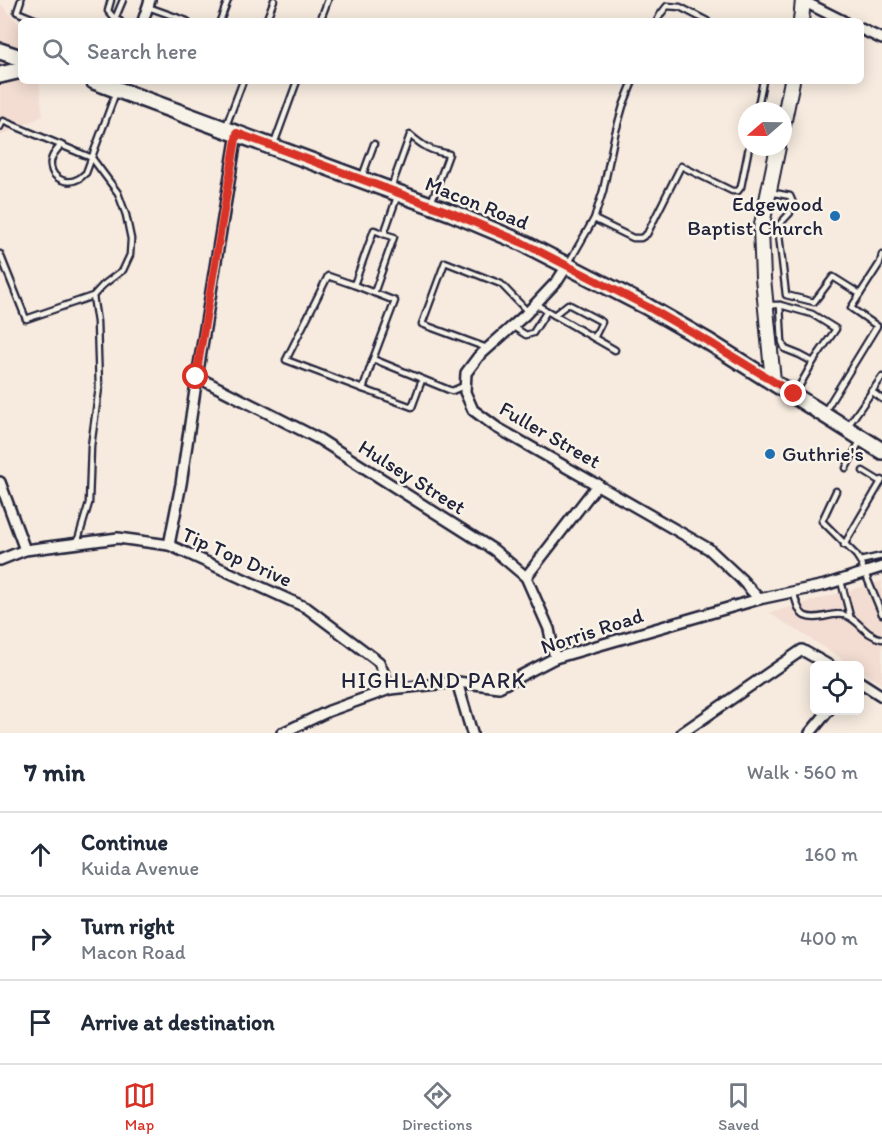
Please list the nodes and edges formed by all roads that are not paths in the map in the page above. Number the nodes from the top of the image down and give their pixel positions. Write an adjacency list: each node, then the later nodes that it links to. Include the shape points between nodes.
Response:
1 (21, 0): 9 (lane, via 17,12)
2 (111, 0): 10 (lane, via 108,11)
3 (123, 0): 11 (lane)
4 (228, 0): 14 (lane)
5 (274, 0): 15 (lane)
6 (328, 0): 16 (lane)
7 (803, 1): 19 (main road); 20 (street)
8 (149, 3): 12 (street); 13 (lane)
9 (32, 18)
10 (114, 18)
11 (117, 18)
12 (144, 18)
13 (181, 18)
14 (221, 18)
15 (267, 18)
16 (321, 18)
17 (658, 18): 18 (lane, via 668,6 680,7)
18 (701, 18)
19 (801, 18)
20 (837, 18)
21 (864, 30): 22 (street)
22 (882, 39)
23 (0, 51): 24 (main road)
24 (18, 56)
25 (18, 71): 26 (main road)
26 (0, 75)
27 (242, 84): 36 (lane)
28 (296, 84): 39 (lane)
29 (632, 84): 49 (lane)
30 (762, 84): 33 (lane)
31 (791, 84): 34 (main road)
32 (119, 85): 36 (main road, Macon Road); 42 (lane)
33 (759, 102)
34 (788, 102)
35 (0, 127): 38 (lane, via 3,121)
36 (231, 131): 39 (main road, Macon Road); 72 (street)
37 (374, 144): 43 (lane)
38 (61, 145): 42 (lane); 42 (lane, via 53,154 51,166 56,177 67,182 86,173)
39 (273, 147): 43 (main road, Macon Road)
40 (747, 156): 49 (lane, via 738,191 681,166 648,234 641,238)
41 (776, 156): 45 (main road)
42 (92, 158): 59 (lane, via 118,193 131,239 130,255 123,270)
43 (361, 180): 44 (main road, Macon Road)
44 (394, 192): 47 (main road, Macon Road); 47 (lane, via 410,135 433,151 449,154); 52 (lane)
45 (768, 192): 46 (lane, via 789,196); 50 (main road)
46 (793, 202)
47 (430, 206): 55 (main road, Macon Road, via 523,243)
48 (790, 213): 51 (lane)
49 (594, 219): 55 (lane)
50 (763, 222): 51 (lane); 61 (main road)
51 (778, 226): 58 (lane, via 786,295 814,302 833,277)
52 (384, 234): 56 (lane, via 374,230); 57 (lane, via 394,237)
53 (0, 254): 59 (lane, via 26,319)
54 (882, 255): 58 (lane)
55 (567, 266): 60 (street); 75 (main road, Macon Road, via 646,306)
56 (354, 285): 57 (lane); 77 (lane, via 328,276 286,360)
57 (374, 293): 70 (lane, via 395,301)
58 (860, 294): 81 (lane, via 851,308 877,326)
59 (93, 296): 91 (lane, via 99,388 89,503)
60 (535, 304): 63 (lane); 64 (street)
61 (765, 305): 62 (lane); 75 (main road)
62 (780, 305): 71 (lane, via 785,349); 71 (lane, via 812,314 836,329)
63 (547, 311): 65 (lane); 66 (lane, via 533,333 526,335)
64 (528, 312): 66 (street); 68 (lane, via 501,284 445,262 422,324)
65 (554, 315): 67 (lane); 67 (lane, via 568,304 602,321)
66 (512, 326): 68 (street)
67 (594, 338): 69 (lane)
68 (487, 348): 76 (street, via 466,373)
69 (615, 350)
70 (373, 359): 74 (lane); 77 (lane)
71 (813, 362): 79 (lane)
72 (196, 377): 92 (street); 100 (street, Hulsey Street, via 319,439 494,550)
73 (882, 377): 78 (lane)
74 (422, 380): 76 (lane, via 449,390); 77 (lane, via 412,407)
75 (773, 381): 79 (main road, Macon Road)
76 (466, 385): 89 (street, Fuller Street, via 473,410)
77 (363, 389)
78 (871, 391): 80 (lane); 82 (lane)
79 (794, 394): 81 (main road, Macon Road)
80 (882, 399)
81 (824, 413): 82 (main road, Macon Road)
82 (847, 428): 83 (main road, Macon Road)
83 (861, 437): 84 (main road, Macon Road); 85 (lane)
84 (882, 451)
85 (846, 468)
86 (863, 471): 87 (lane)
87 (881, 481): 93 (lane)
88 (0, 482): 94 (street)
89 (598, 484): 100 (street); 103 (street, Fuller Street, via 709,549)
90 (836, 491): 93 (lane, via 822,521)
91 (77, 543): 92 (street, Tip Top Drive, via 118,538); 94 (street, Tip Top Drive)
92 (169, 545): 111 (street, Tip Top Drive, via 307,608 379,662)
93 (844, 545): 97 (lane)
94 (25, 550): 96 (street, Tip Top Drive)
95 (882, 556): 97 (lane)
96 (0, 560)
97 (860, 561): 99 (lane)
98 (882, 567): 99 (street, Norris Road)
99 (865, 572): 101 (street, Norris Road); 104 (lane)
100 (526, 577): 107 (street, Hulsey Street, via 549,629)
101 (841, 580): 102 (street, Norris Road); 105 (lane)
102 (793, 592): 103 (street, Norris Road); 105 (lane, via 806,616)
103 (759, 599): 107 (street, Norris Road)
104 (882, 614)
105 (850, 616): 106 (lane, via 864,630)
106 (882, 639)
107 (555, 658): 109 (street, Norris Road, via 500,687)
108 (821, 661): 116 (street, via 802,650)
109 (457, 682): 111 (street, Norris Road); 115 (street)
110 (864, 687): 112 (street)
111 (390, 689): 114 (street, Norris Road)
112 (882, 696)
113 (826, 715): 117 (street)
114 (282, 733)
115 (472, 733)
116 (682, 733)
117 (810, 733)

